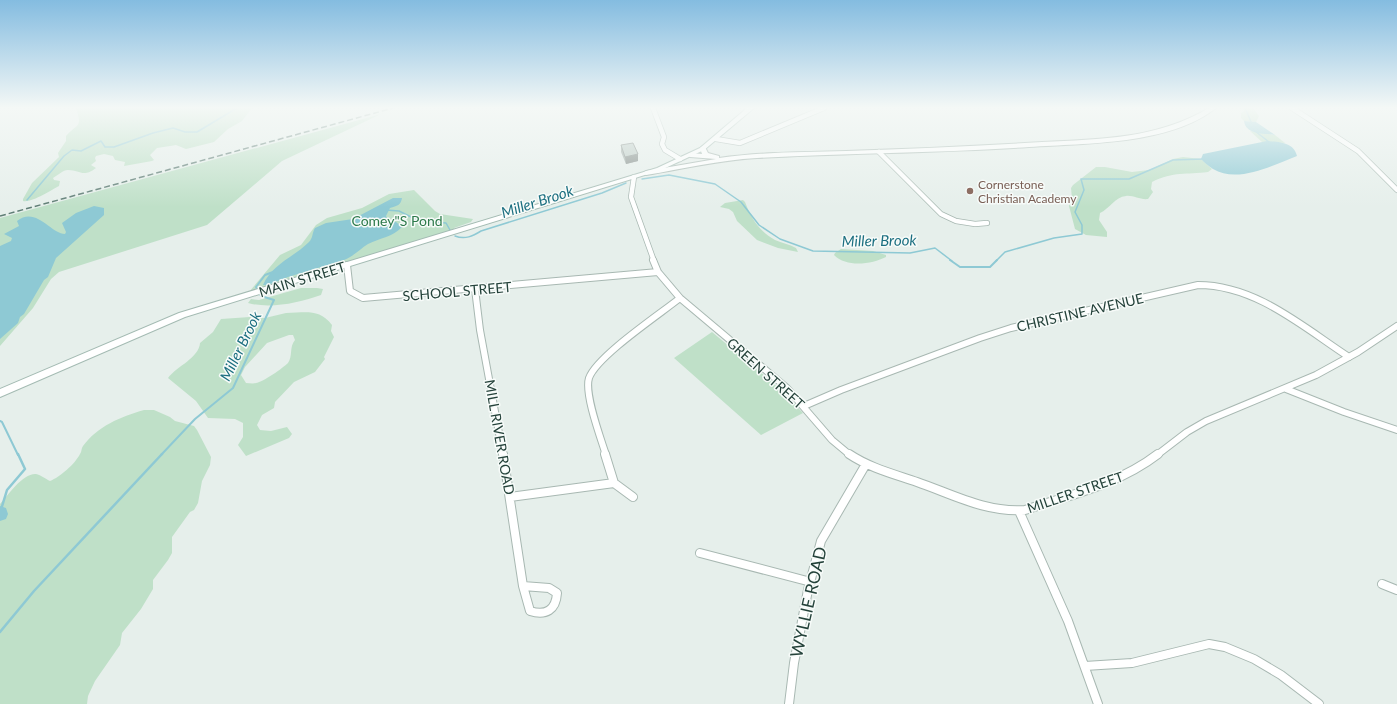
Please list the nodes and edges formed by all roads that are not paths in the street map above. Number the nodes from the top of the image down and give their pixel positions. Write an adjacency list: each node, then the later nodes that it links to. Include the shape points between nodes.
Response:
1 (663, 141): 9 (street, via 664,148)
2 (713, 141): 7 (main road, MAIN STREET)
3 (724, 141): 4 (street, via 740,143)
4 (745, 141)
5 (1082, 141): 8 (street)
6 (1342, 141): 15 (street, via 1358,151)
7 (703, 148): 9 (main road, MAIN STREET); 10 (street, via 705,154)
8 (880, 152): 11 (street); 16 (street, via 941,214 956,221)
9 (685, 157): 10 (street); 12 (street); 13 (main road, MAIN STREET)
10 (715, 157): 11 (street)
11 (734, 157): 12 (street)
12 (704, 162): 13 (street)
13 (646, 173): 14 (main road, MAIN STREET)
14 (634, 177): 17 (main road, MAIN STREET); 18 (street, GREEN STREET, via 631,197)
15 (1397, 190)
16 (987, 223)
17 (347, 265): 19 (street, SCHOOL STREET, via 350,291 363,298); 24 (main road, MAIN STREET, via 159,324)
18 (658, 272): 19 (street, SCHOOL STREET); 20 (street, GREEN STREET)
19 (475, 289): 29 (street, MILL RIVER ROAD)
20 (680, 298): 25 (street, GREEN STREET, via 787,388); 28 (street, via 612,351 596,367 589,379 593,414)
21 (1397, 326): 22 (street, MILLER STREET)
22 (1349, 357): 23 (street, MILLER STREET); 25 (street, CHRISTINE AVENUE, via 1270,305 1250,295 1230,288 1198,285 1011,328)
23 (1286, 389): 26 (street); 31 (street, MILLER STREET, via 1204,422 1122,476 1096,487)
24 (0, 393)
25 (804, 406): 27 (street, GREEN STREET, via 835,442)
26 (1397, 430)
27 (866, 464): 31 (street, GREEN STREET, via 969,501 992,508); 33 (street, WYLLIE ROAD, via 821,541)
28 (614, 483): 29 (street); 30 (street)
29 (510, 497): 35 (street, MILL RIVER ROAD)
30 (633, 497)
31 (1019, 511): 37 (street, MILLER STREET, via 1050,577)
32 (700, 553): 33 (street)
33 (811, 582): 38 (street, WYLLIE ROAD, via 794,663)
34 (1382, 584): 36 (street)
35 (523, 586): 35 (street, MILL RIVER ROAD, via 549,588 557,593 557,602 546,613 530,611)
36 (1397, 590)
37 (1085, 666): 39 (street, MILLER STREET); 40 (street, via 1132,663 1209,644 1222,646 1259,661)
38 (789, 704)
39 (1098, 704)
40 (1319, 704)

